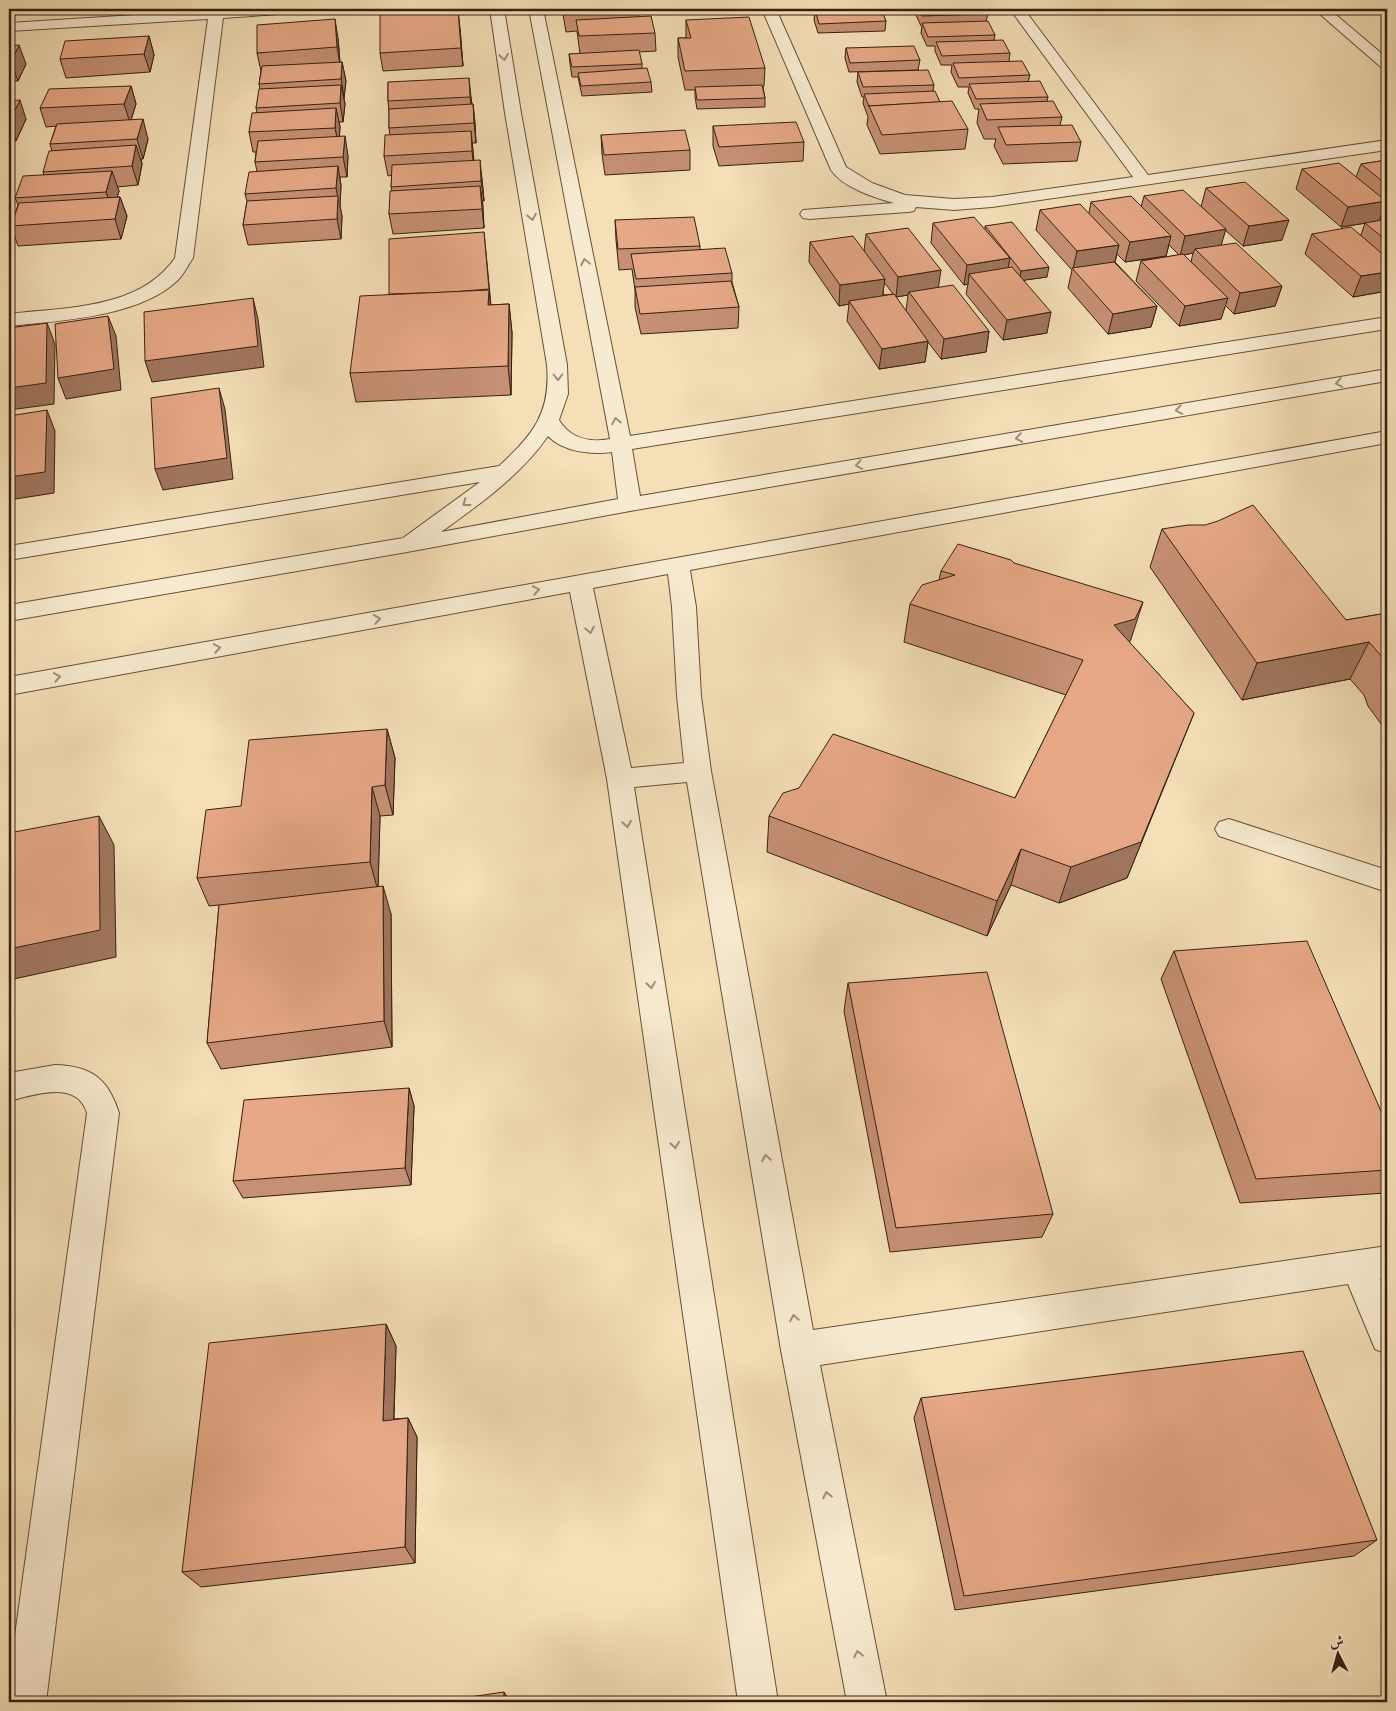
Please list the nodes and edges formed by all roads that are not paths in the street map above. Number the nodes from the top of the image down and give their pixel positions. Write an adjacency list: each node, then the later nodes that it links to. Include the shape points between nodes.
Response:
1 (293, 9): 7 (street)
2 (496, 9): 10 (street, one-way to 10)
3 (536, 9): 10 (street)
4 (769, 9): 13 (street, via 839,170 858,184 892,197)
5 (1017, 9): 12 (street)
6 (1321, 9): 9 (street)
7 (216, 14): 8 (street); 15 (street, via 184,258 180,268 150,291 115,304)
8 (9, 26)
9 (1387, 65)
10 (534, 111): 18 (street, one-way to 18, via 558,365 557,402); 20 (street, one-way to 10)
11 (1387, 145): 12 (street)
12 (1144, 181): 13 (street, via 967,204)
13 (942, 204): 14 (street)
14 (809, 214)
15 (9, 320)
16 (1387, 322): 20 (street)
17 (1387, 375): 22 (street, one-way to 22)
18 (549, 421): 20 (street, via 554,432 566,440 592,446); 21 (street)
19 (1387, 437): 25 (street)
20 (620, 444): 22 (street)
21 (505, 471): 23 (street, one-way to 23); 24 (street)
22 (630, 504): 23 (street)
23 (407, 546): 27 (street)
24 (9, 552)
25 (678, 564): 26 (street); 29 (street)
26 (580, 582): 28 (street, one-way to 26); 30 (street, one-way to 30)
27 (9, 613)
28 (9, 686)
29 (698, 771): 30 (street); 36 (street, one-way to 29)
30 (620, 779): 38 (street, one-way to 38)
31 (1229, 829): 32 (street)
32 (1387, 881)
33 (9, 1086): 37 (street, via 65,1078 84,1084 97,1096 102,1113)
34 (1373, 1265): 35 (street); 36 (street)
35 (1387, 1337)
36 (799, 1350): 39 (street, one-way to 36)
37 (26, 1702)
38 (758, 1702)
39 (867, 1702)

